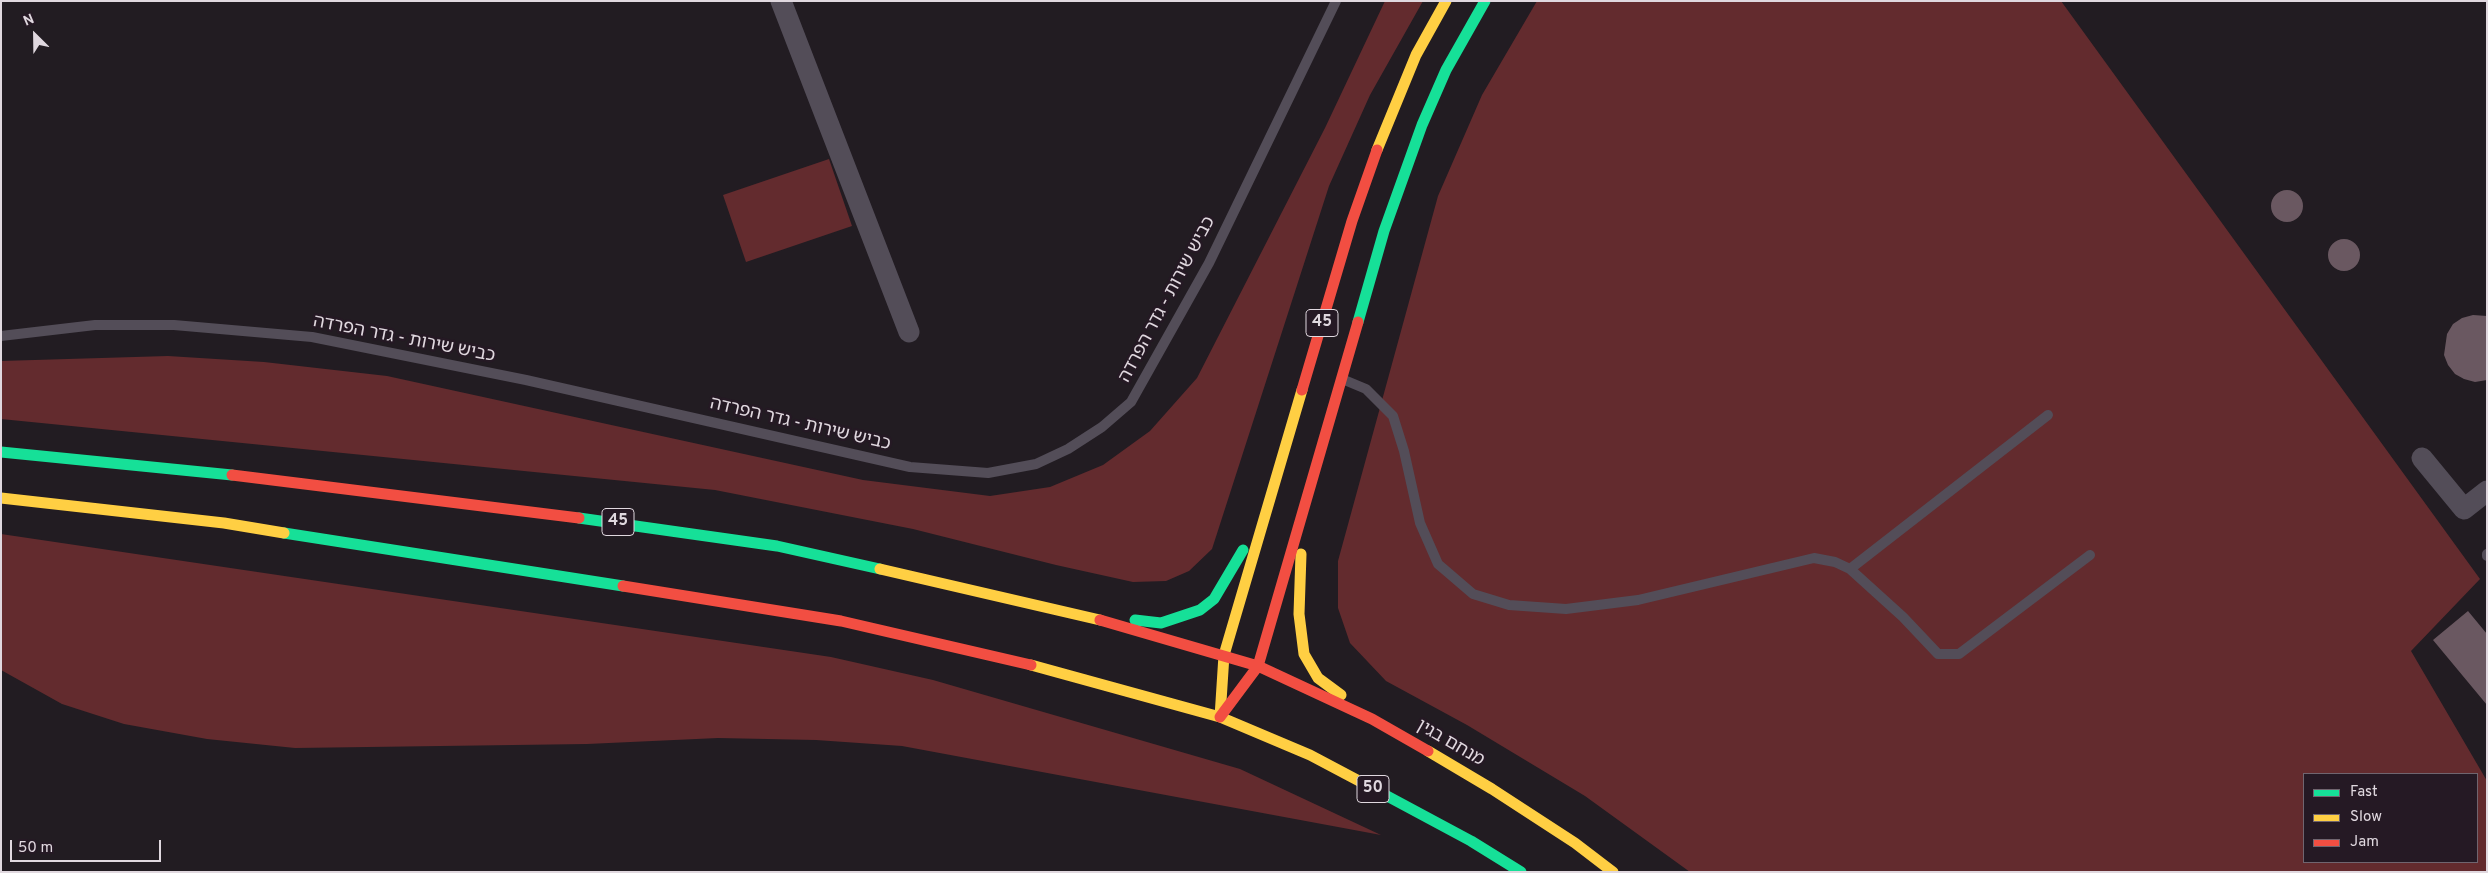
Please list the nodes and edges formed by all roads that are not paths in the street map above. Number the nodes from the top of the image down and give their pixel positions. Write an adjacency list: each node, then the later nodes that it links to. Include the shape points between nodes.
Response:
1 (781, 1): 5 (street)
2 (1336, 1): 6 (lane, כביש שירות - גדר הפרדה, via 1209,263 1130,402 1102,427 1068,449 1036,464 988,473 910,467 526,380 312,337 174,324 95,325)
3 (1446, 1): 11 (highway, 45, via 1416,55 1372,163)
4 (1485, 1): 7 (highway, 45, via 1446,70 1406,166)
5 (910, 332)
6 (1, 336)
7 (1341, 379): 14 (highway, 45); 16 (lane, via 1366,389 1393,416 1420,523 1438,564 1474,594 1509,605 1566,609 1638,600 1814,558)
8 (2048, 415): 16 (lane)
9 (1, 452): 17 (highway, 45, via 298,482 669,529 777,546)
10 (2422, 458): 12 (street, via 2464,509)
11 (1274, 488): 17 (highway, via 1226,582 1214,599 1200,610 1161,623); 18 (highway, 45)
12 (2487, 491)
13 (1, 498): 20 (highway, via 224,523 841,621 1041,667)
14 (1302, 515): 19 (highway, 45); 21 (highway, via 1299,614 1304,654 1318,678)
15 (2090, 555): 16 (lane, via 1959,654 1938,654)
16 (1850, 569)
17 (1078, 613): 18 (highway, 45)
18 (1224, 655): 19 (highway, 45); 20 (highway, 45)
19 (1258, 666): 20 (highway, 45); 21 (highway, מנחם בגין)
20 (1220, 717): 22 (highway, 50, via 1310,755 1471,841)
21 (1372, 719): 23 (highway, מנחם בגין, via 1492,789)
22 (1521, 872)
23 (1613, 872)

